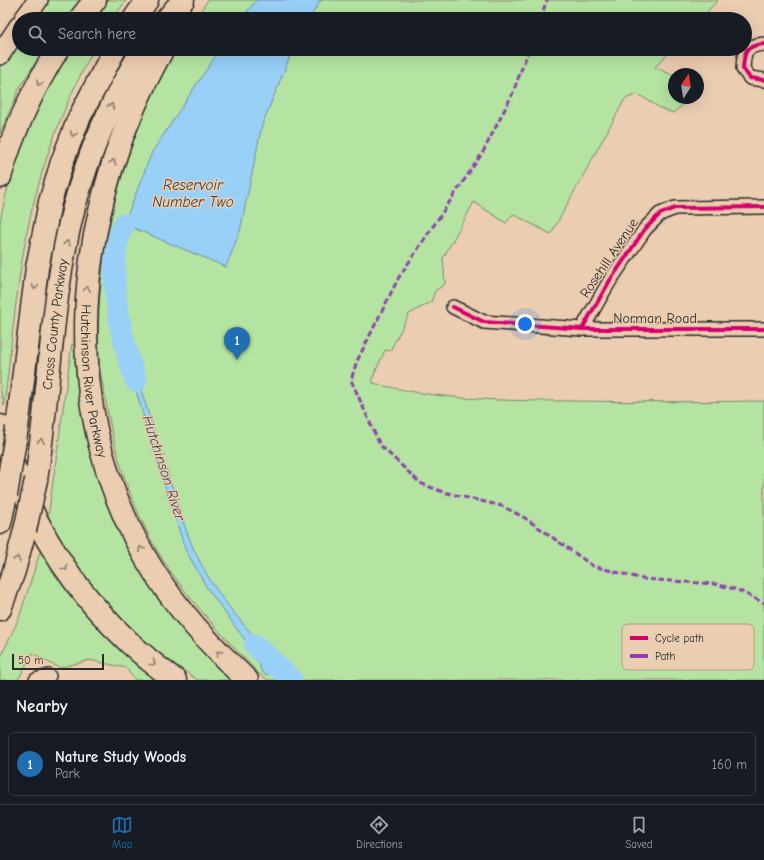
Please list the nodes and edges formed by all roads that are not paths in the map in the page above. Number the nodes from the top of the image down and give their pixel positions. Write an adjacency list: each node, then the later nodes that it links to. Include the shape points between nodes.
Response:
1 (38, 0): 6 (main road)
2 (95, 0): 7 (highway)
3 (147, 0): 8 (highway)
4 (183, 0): 9 (highway)
5 (192, 0): 10 (highway)
6 (29, 12)
7 (86, 12)
8 (139, 12)
9 (173, 12)
10 (184, 12)
11 (12, 37): 14 (main road)
12 (764, 44): 13 (street)
13 (752, 45)
14 (0, 55)
15 (54, 56): 21 (highway, one-way to 21, via 26,106)
16 (111, 56): 26 (highway, Cross County Parkway, one-way to 26, via 79,118 50,202)
17 (139, 56): 28 (highway, Cross County Parkway, one-way to 17, bridge, via 14,571 36,480 61,279 75,206 106,118)
18 (159, 56): 32 (highway, Hutchinson River Parkway, one-way to 18, via 197,629 169,594 146,557 125,517 109,476 97,434 89,390 85,346 86,302 99,215 124,130)
19 (745, 56): 20 (street, via 743,69 750,78)
20 (764, 80)
21 (0, 177)
22 (764, 207): 24 (street, Rosehill Avenue, via 675,208 660,214 645,229 609,282)
23 (453, 307): 24 (street, Norman Road, via 484,322)
24 (582, 329): 25 (street, Norman Road)
25 (764, 329)
26 (8, 427): 27 (highway, Cross County Parkway, bridge, via 6,495); 31 (highway, one-way to 31, via 16,472 34,516 71,576 119,632)
27 (0, 523)
28 (0, 609)
29 (49, 676): 30 (street)
30 (36, 680)
31 (175, 680)
32 (247, 680)

